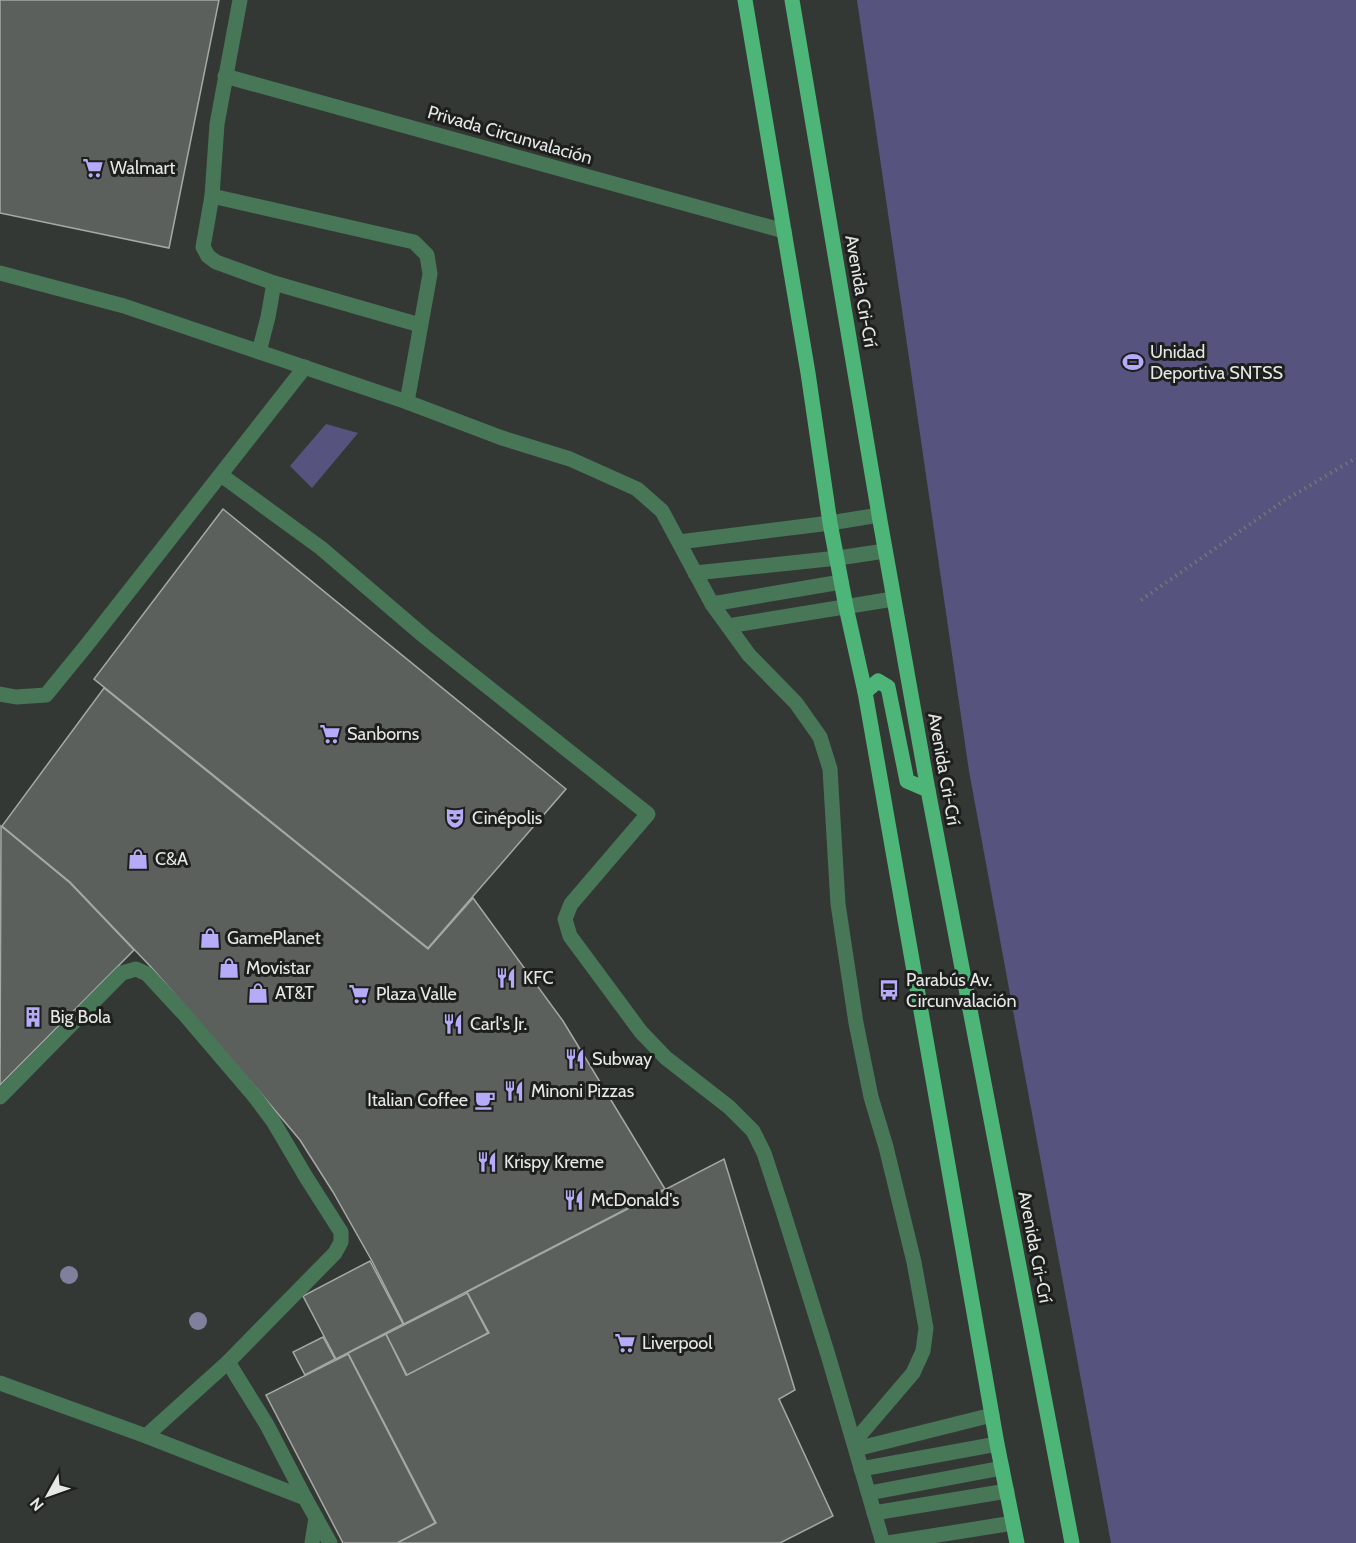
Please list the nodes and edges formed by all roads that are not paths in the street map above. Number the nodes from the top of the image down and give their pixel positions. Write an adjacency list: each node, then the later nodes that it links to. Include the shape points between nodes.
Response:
1 (240, 0): 4 (street)
2 (745, 0): 6 (main road)
3 (792, 0): 14 (main road, Avenida Cri-Crí)
4 (225, 76): 5 (street); 6 (street, Privada Circunvalación)
5 (212, 195): 8 (street, via 203,247 208,256); 9 (street, via 414,242 427,255 430,274)
6 (784, 231): 15 (main road)
7 (0, 273): 10 (street, via 124,306)
8 (274, 283): 9 (street); 10 (street)
9 (420, 325): 12 (street)
10 (259, 352): 11 (street)
11 (305, 367): 12 (street); 13 (street)
12 (406, 402): 16 (street, via 570,459 637,489 662,511)
13 (221, 475): 26 (street, via 46,695); 34 (street, via 321,548 425,637 648,814 571,904 565,920 570,936 641,1032 753,1131 783,1211)
14 (879, 515): 15 (street); 17 (main road, Avenida Cri-Crí)
15 (830, 523): 16 (street); 18 (main road)
16 (679, 542): 19 (street)
17 (885, 551): 18 (street); 21 (main road, Avenida Cri-Crí)
18 (838, 558): 19 (street); 20 (main road)
19 (695, 573): 22 (street)
20 (842, 582): 22 (street); 23 (main road)
21 (893, 599): 23 (street); 27 (main road, Avenida Cri-Crí)
22 (712, 604): 24 (street)
23 (846, 607): 24 (street); 25 (main road)
24 (728, 626): 34 (street, via 749,655 796,703 820,737 830,770 838,904 856,1023 914,1262 926,1328 923,1351 913,1373)
25 (865, 692): 27 (main road, via 878,681 888,687 907,780); 31 (main road)
26 (0, 694)
27 (928, 790): 48 (main road, Avenida Cri-Crí)
28 (0, 1097): 29 (street, via 122,973 136,969 155,982 255,1097 341,1232 341,1242 335,1253)
29 (228, 1362): 32 (street); 39 (street)
30 (0, 1383): 32 (street)
31 (992, 1415): 33 (main road); 34 (street)
32 (146, 1436): 39 (street)
33 (998, 1444): 35 (main road); 36 (street)
34 (855, 1445): 36 (street)
35 (1002, 1468): 37 (main road); 38 (street)
36 (861, 1469): 38 (street)
37 (1007, 1491): 40 (street); 42 (main road)
38 (869, 1493): 40 (street)
39 (305, 1498): 41 (street)
40 (874, 1513): 45 (street)
41 (316, 1518): 43 (street); 44 (street)
42 (1013, 1523): 46 (street); 47 (main road)
43 (312, 1543)
44 (330, 1543)
45 (883, 1543)
46 (888, 1543)
47 (1017, 1543)
48 (1072, 1543)

